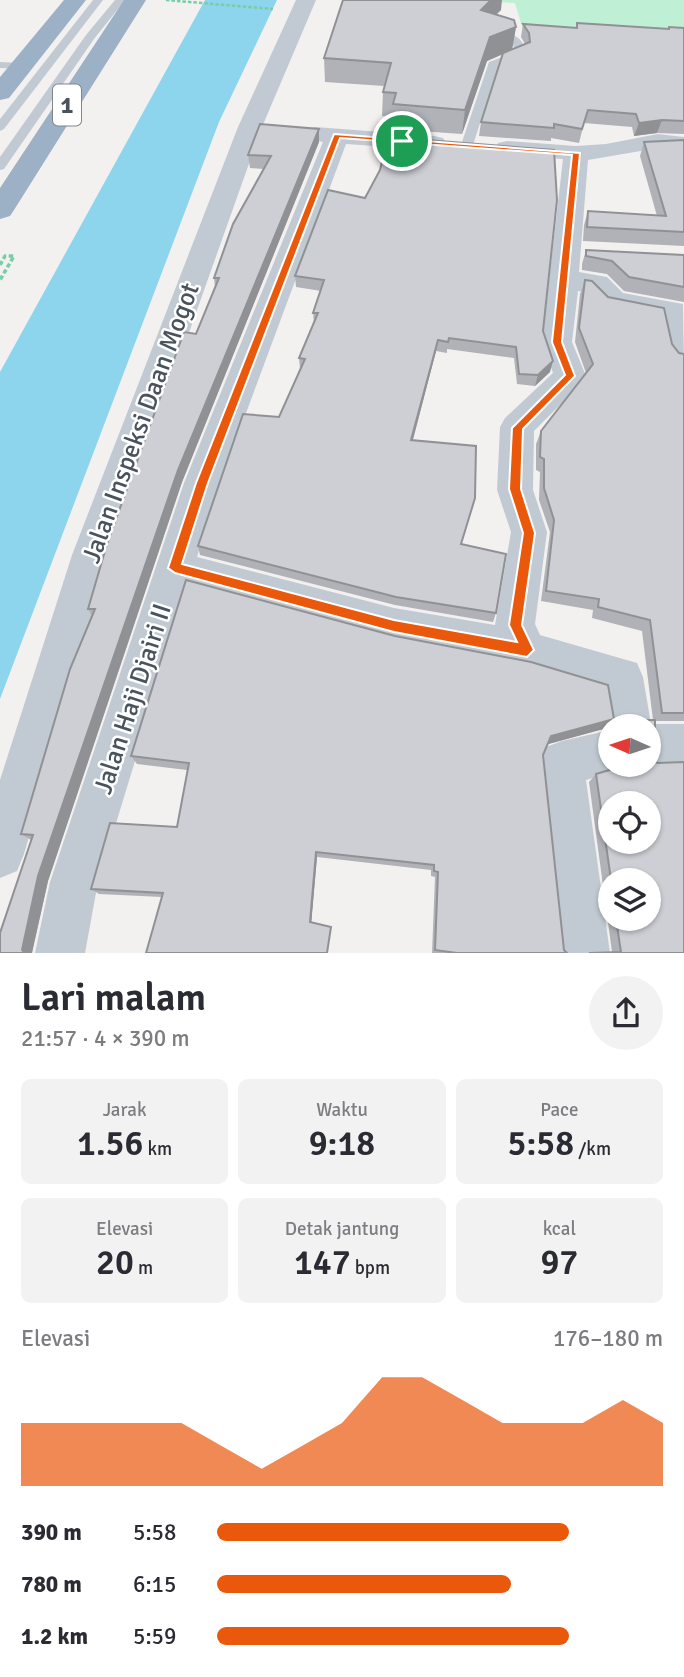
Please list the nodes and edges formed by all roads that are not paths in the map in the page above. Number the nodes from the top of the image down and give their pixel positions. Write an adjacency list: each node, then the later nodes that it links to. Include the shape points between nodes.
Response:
1 (75, 0): 7 (highway, 1)
2 (98, 0): 9 (lane)
3 (120, 0): 15 (lane)
4 (135, 0): 16 (highway, 1)
5 (292, 5): 10 (street, Jalan Inspeksi Daan Mogot)
6 (491, 32): 13 (lane, via 516,39 520,54 494,62)
7 (11, 65): 8 (highway, 1)
8 (0, 93)
9 (0, 127)
10 (272, 130): 11 (street); 26 (street, Jalan Inspeksi Daan Mogot, via 91,555)
11 (337, 136): 13 (street); 20 (street, Jalan Haji Djairi II, via 202,483)
12 (684, 144): 14 (street, via 658,141)
13 (467, 145): 14 (street)
14 (576, 153): 17 (street)
15 (0, 166)
16 (0, 210)
17 (574, 261): 18 (street, via 614,301); 21 (street, via 557,342 570,376 517,428 515,489 529,533 516,625)
18 (679, 313): 19 (street)
19 (684, 356)
20 (175, 568): 21 (street, via 394,626); 27 (street, Jalan Haji Djairi II, via 74,882)
21 (527, 650): 22 (street, via 622,677)
22 (628, 714)
23 (662, 746): 24 (street)
24 (684, 746)
25 (598, 755): 28 (street, via 562,764)
26 (0, 854)
27 (60, 953)
28 (585, 953)

